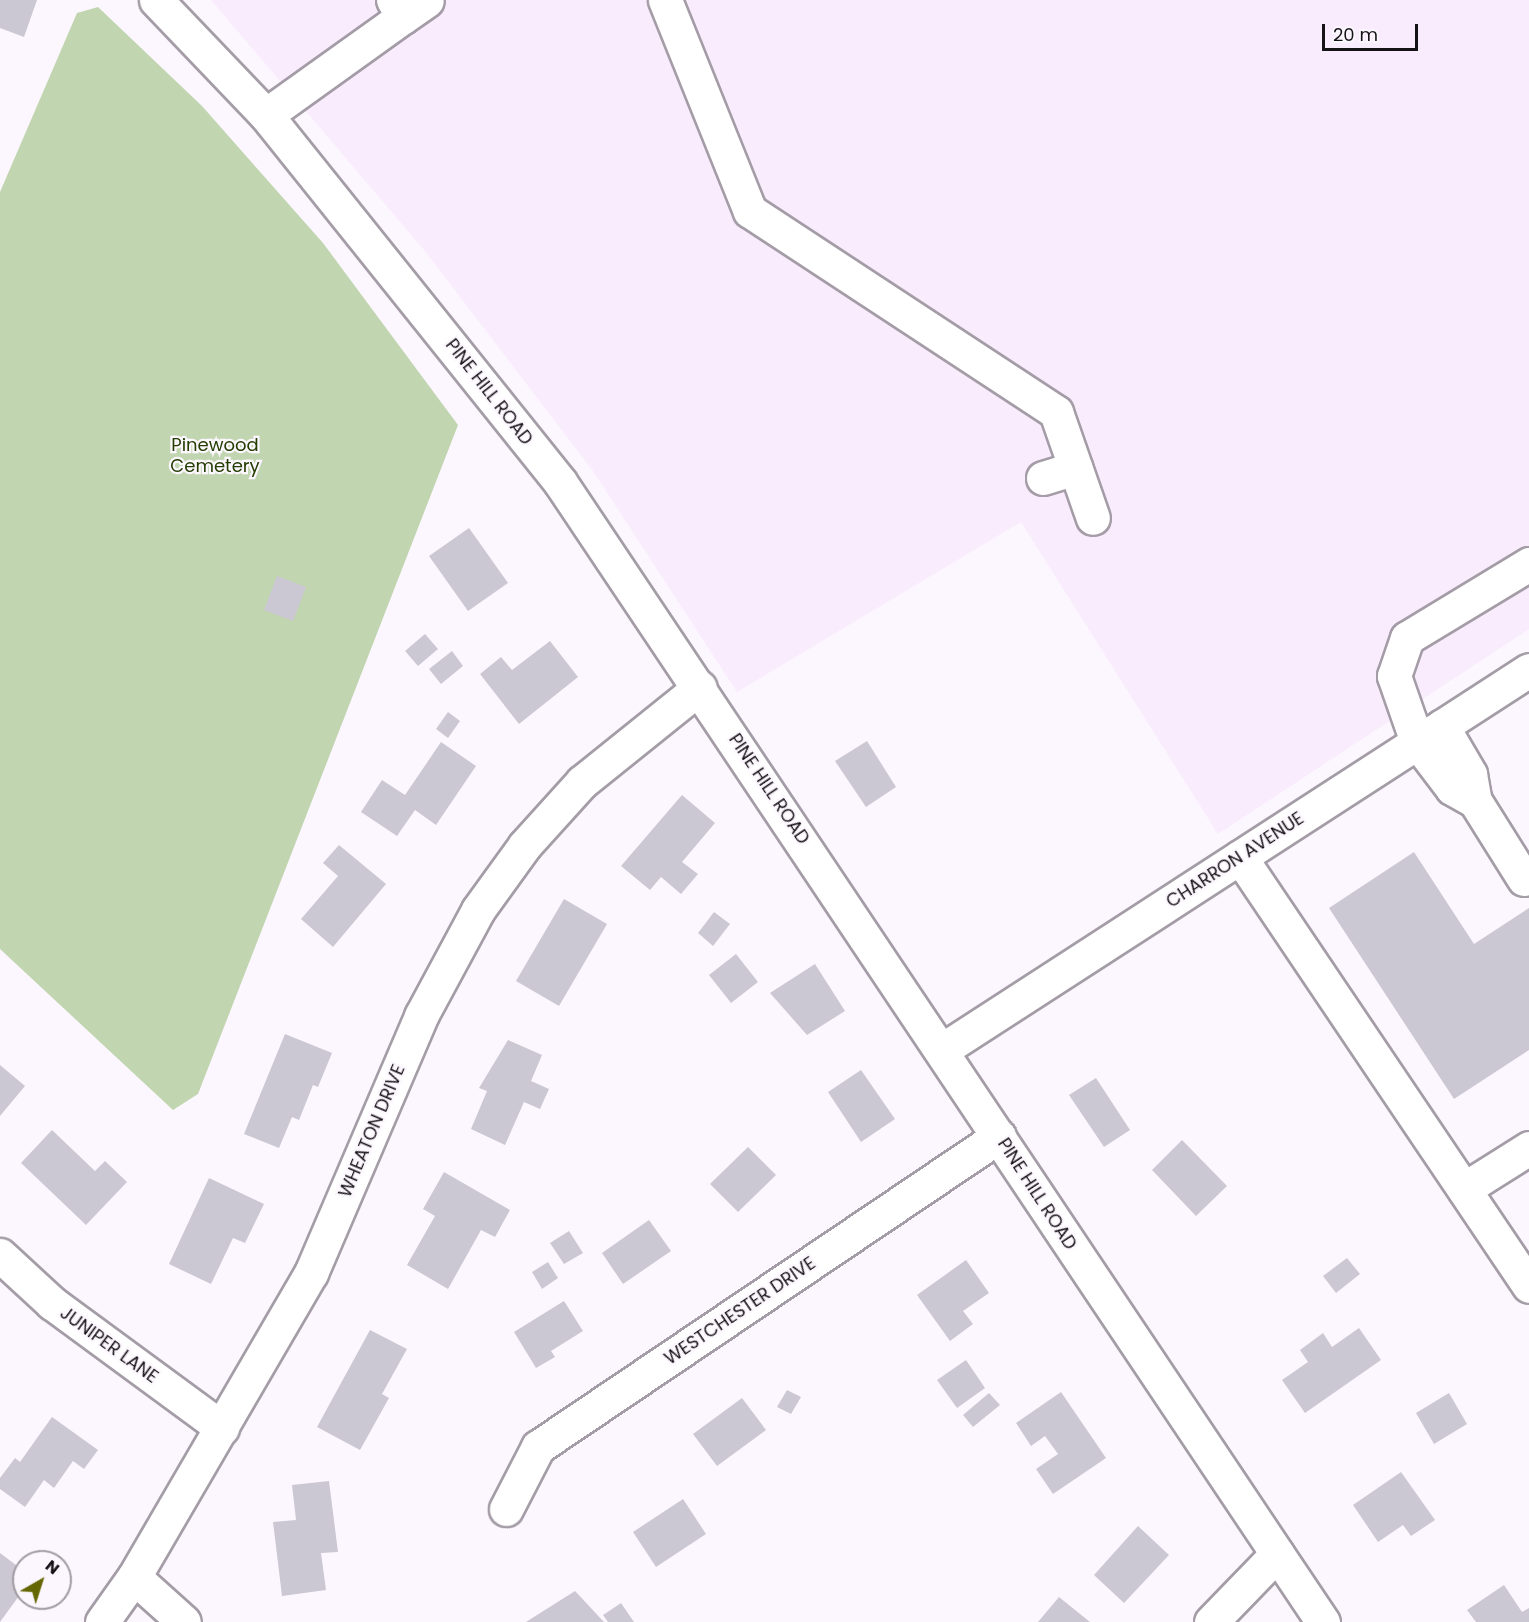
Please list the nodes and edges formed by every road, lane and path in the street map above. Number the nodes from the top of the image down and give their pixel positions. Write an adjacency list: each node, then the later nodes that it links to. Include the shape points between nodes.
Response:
1 (156, 0): 4 (street, PINE HILL ROAD)
2 (665, 0): 5 (street, via 750,211 1041,399 1056,412)
3 (408, 6): 4 (street)
4 (266, 115): 10 (street, PINE HILL ROAD, via 560,482)
5 (1075, 468): 6 (street); 7 (street)
6 (1043, 478)
7 (1093, 518)
8 (1529, 564): 11 (street, via 1407,638 1394,676)
9 (1529, 670): 11 (street, CHARRON AVENUE)
10 (700, 687): 14 (street, PINE HILL ROAD); 20 (street, WHEATON DRIVE, via 582,782 525,845 478,910 422,1016 311,1272)
11 (1430, 734): 12 (street, CHARRON AVENUE); 13 (street, via 1470,774 1475,801)
12 (1240, 857): 14 (street, CHARRON AVENUE); 17 (street)
13 (1524, 879)
14 (942, 1050): 15 (street, PINE HILL ROAD)
15 (999, 1136): 21 (street, WESTCHESTER DRIVE, via 538,1447); 22 (street, PINE HILL ROAD)
16 (1529, 1148): 17 (street)
17 (1464, 1189): 19 (street)
18 (0, 1255): 20 (street, JUNIPER LANE, via 52,1303)
19 (1529, 1286)
20 (222, 1428): 23 (street, WHEATON DRIVE)
21 (506, 1509)
22 (1277, 1554): 26 (street); 27 (street, PINE HILL ROAD)
23 (134, 1577): 24 (street, WHEATON DRIVE); 25 (street)
24 (102, 1622)
25 (184, 1622)
26 (1211, 1622)
27 (1323, 1622)

